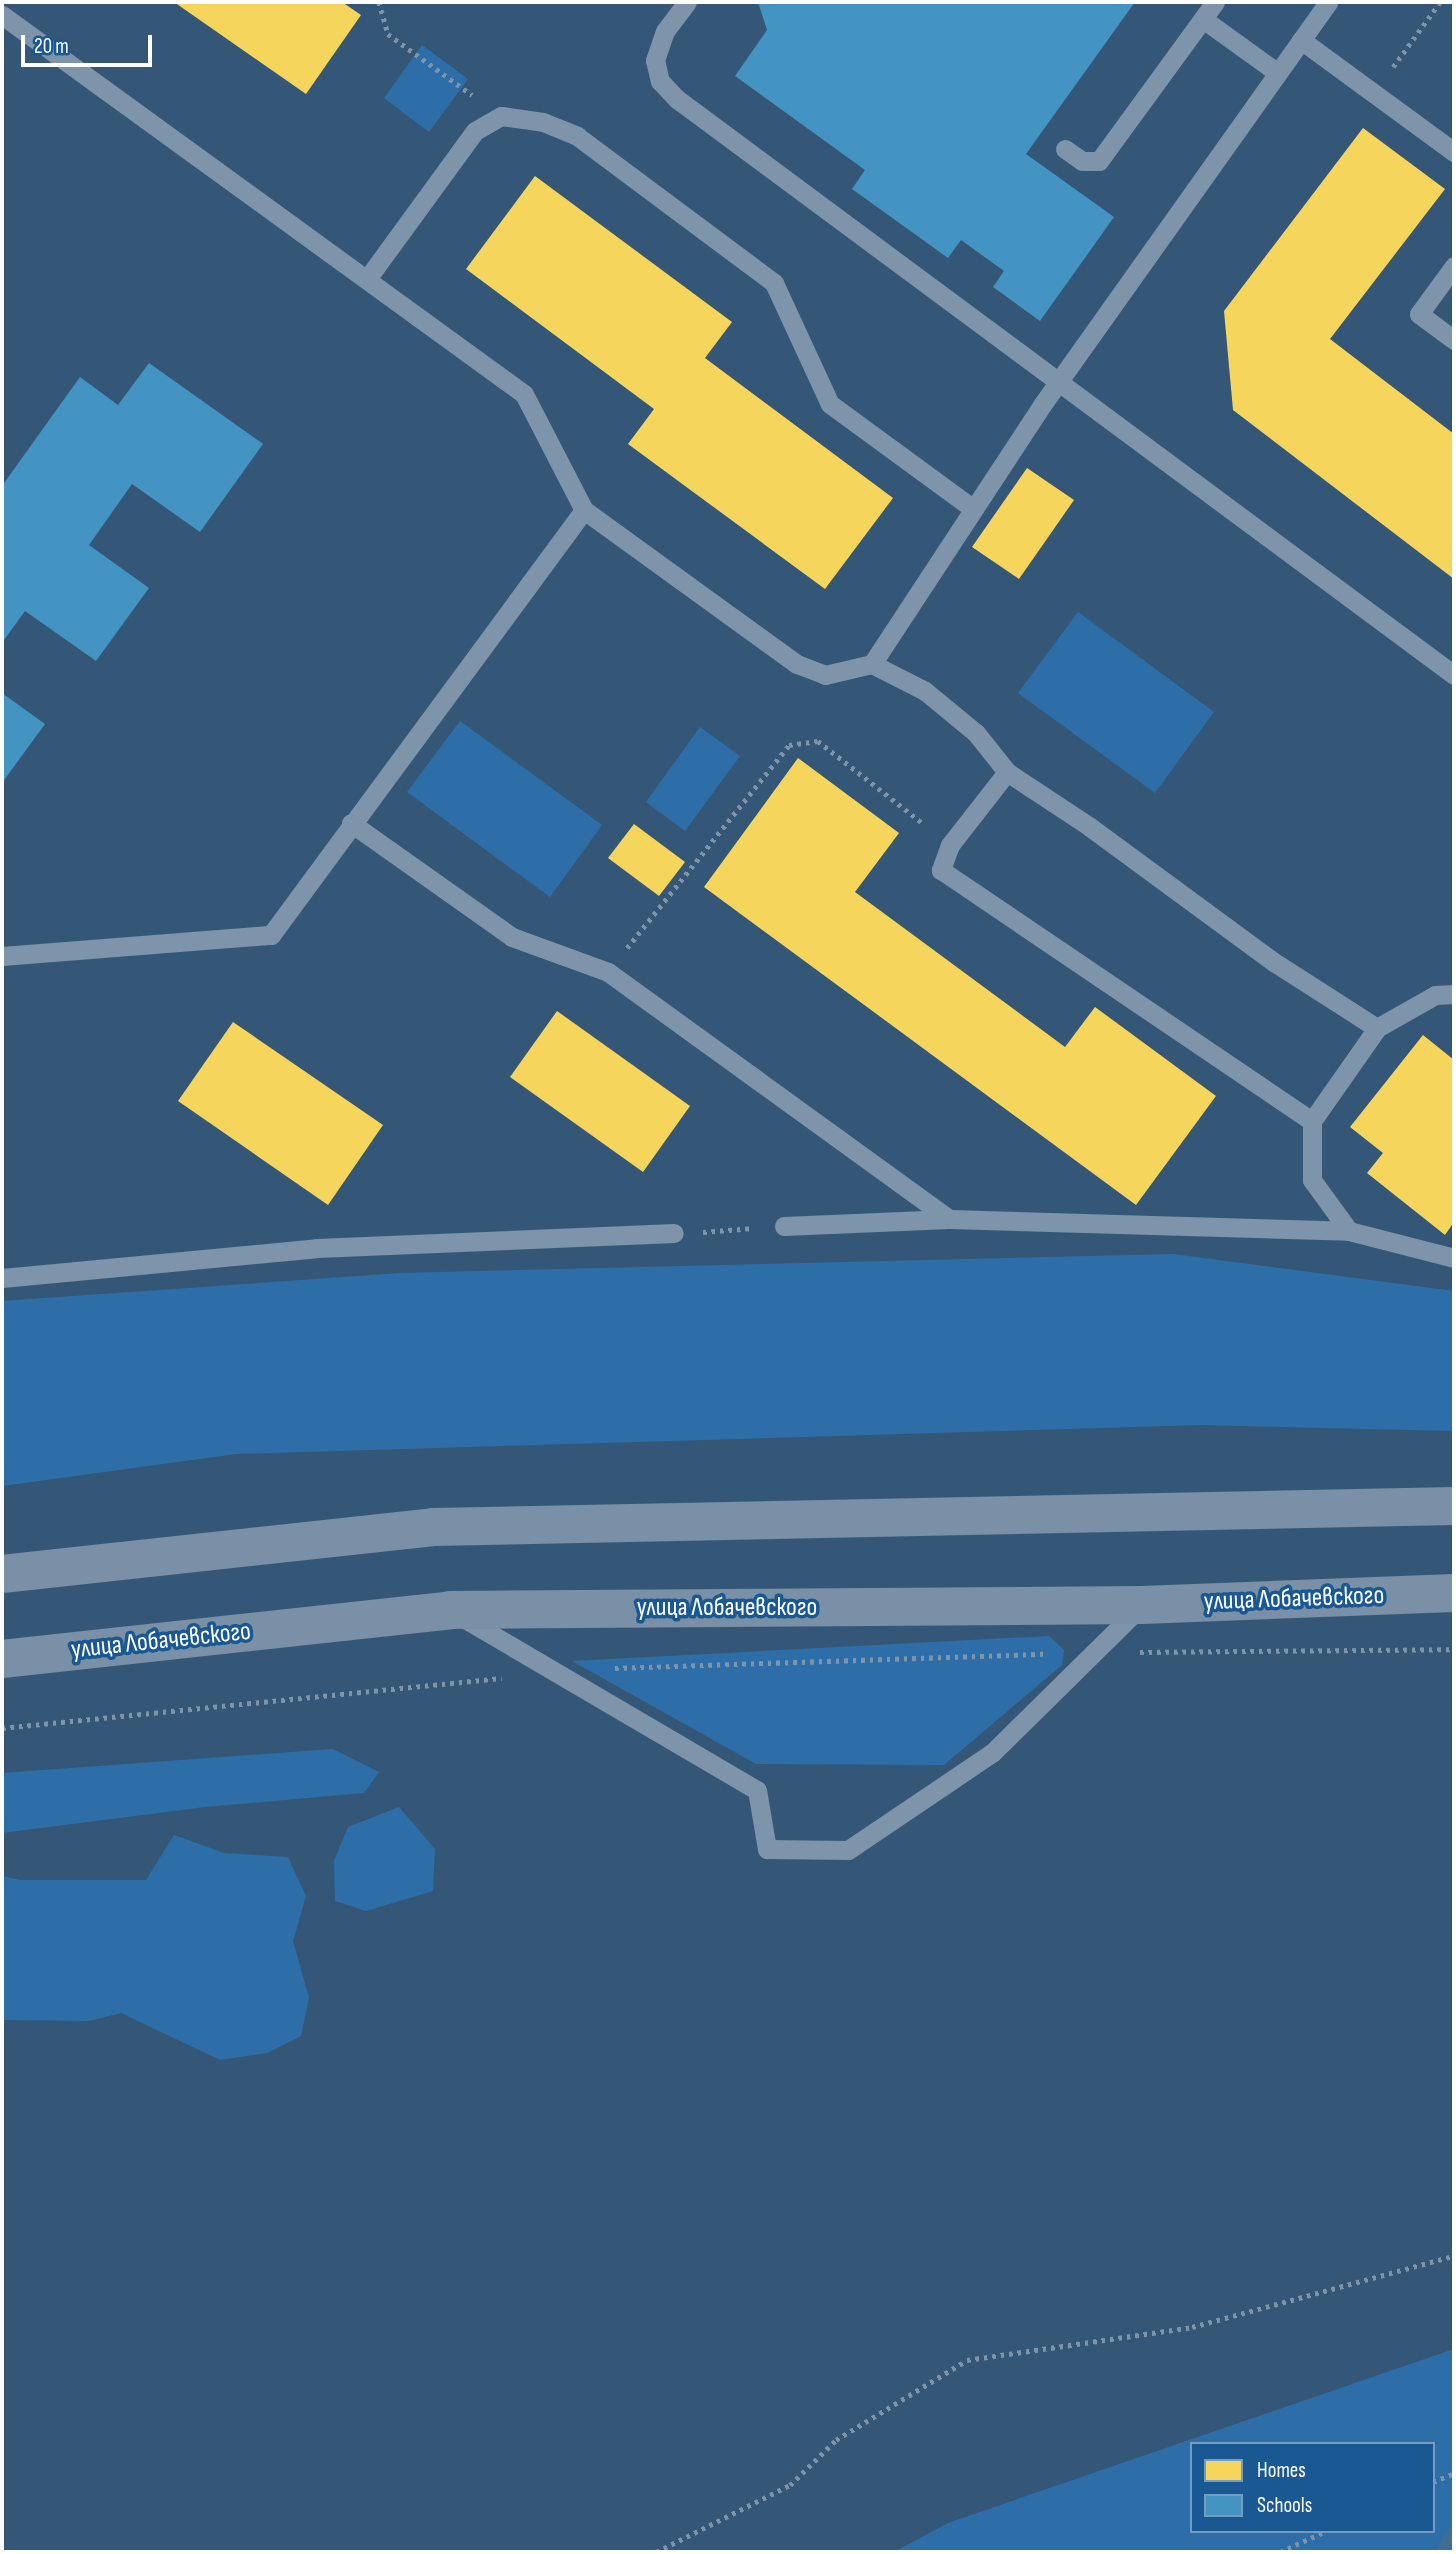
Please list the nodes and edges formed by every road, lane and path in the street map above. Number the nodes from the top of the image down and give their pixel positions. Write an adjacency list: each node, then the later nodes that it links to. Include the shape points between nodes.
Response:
1 (379, 2): 11 (path, via 388,34)
2 (687, 2): 17 (lane, via 665,31 655,60 660,81 677,99)
3 (1215, 2): 7 (lane)
4 (1328, 2): 8 (lane)
5 (1440, 2): 10 (path)
6 (2, 15): 15 (lane)
7 (1203, 19): 9 (lane); 12 (lane, via 1099,161 1082,161)
8 (1301, 40): 9 (lane); 10 (lane)
9 (1278, 73): 17 (lane)
10 (1374, 94): 13 (lane)
11 (501, 116): 15 (lane, via 475,131); 18 (lane, via 543,122 577,135 774,284 830,404)
12 (1065, 149)
13 (1454, 152)
14 (1454, 266): 16 (lane, via 1419,314)
15 (367, 279): 19 (lane, via 524,394)
16 (1454, 340)
17 (1059, 382): 18 (lane); 21 (lane)
18 (972, 508): 20 (lane)
19 (583, 510): 20 (lane, via 797,663 825,675); 23 (lane)
20 (872, 664): 22 (lane, via 925,691 976,733)
21 (1454, 675)
22 (1007, 772): 24 (lane); 28 (lane, via 1274,962)
23 (351, 823): 25 (lane, via 271,935); 26 (lane, via 512,937)
24 (950, 845): 26 (path, via 818,741 789,745); 29 (lane, via 941,870)
25 (2, 956)
26 (607, 972): 30 (lane)
27 (1454, 994): 28 (lane, via 1435,995)
28 (1377, 1028): 29 (lane)
29 (1312, 1121): 32 (lane, via 1312,1180)
30 (949, 1219): 31 (lane); 32 (lane)
31 (784, 1226): 33 (path)
32 (1349, 1231): 34 (lane)
33 (674, 1233): 35 (lane, via 317,1248)
34 (1454, 1258)
35 (2, 1278)
36 (1454, 1506): 37 (main road, via 433,1527)
37 (2, 1574)
38 (1454, 1593): 39 (main road, улица Лобачевского)
39 (1142, 1605): 40 (main road, улица Лобачевского); 42 (lane)
40 (450, 1610): 43 (lane); 44 (main road, улица Лобачевского)
41 (1454, 1649): 42 (path)
42 (1094, 1653): 43 (lane, via 992,1753 848,1850 767,1849 757,1790); 45 (path)
43 (531, 1658): 46 (path, via 497,1681)
44 (2, 1659)
45 (607, 1668)
46 (2, 1728)
47 (1454, 2256): 51 (path, via 1192,2327 967,2360 835,2440 790,2485)
48 (1454, 2473): 49 (path)
49 (1435, 2481)
50 (1322, 2533): 52 (path)
51 (656, 2552)
52 (1280, 2552)

